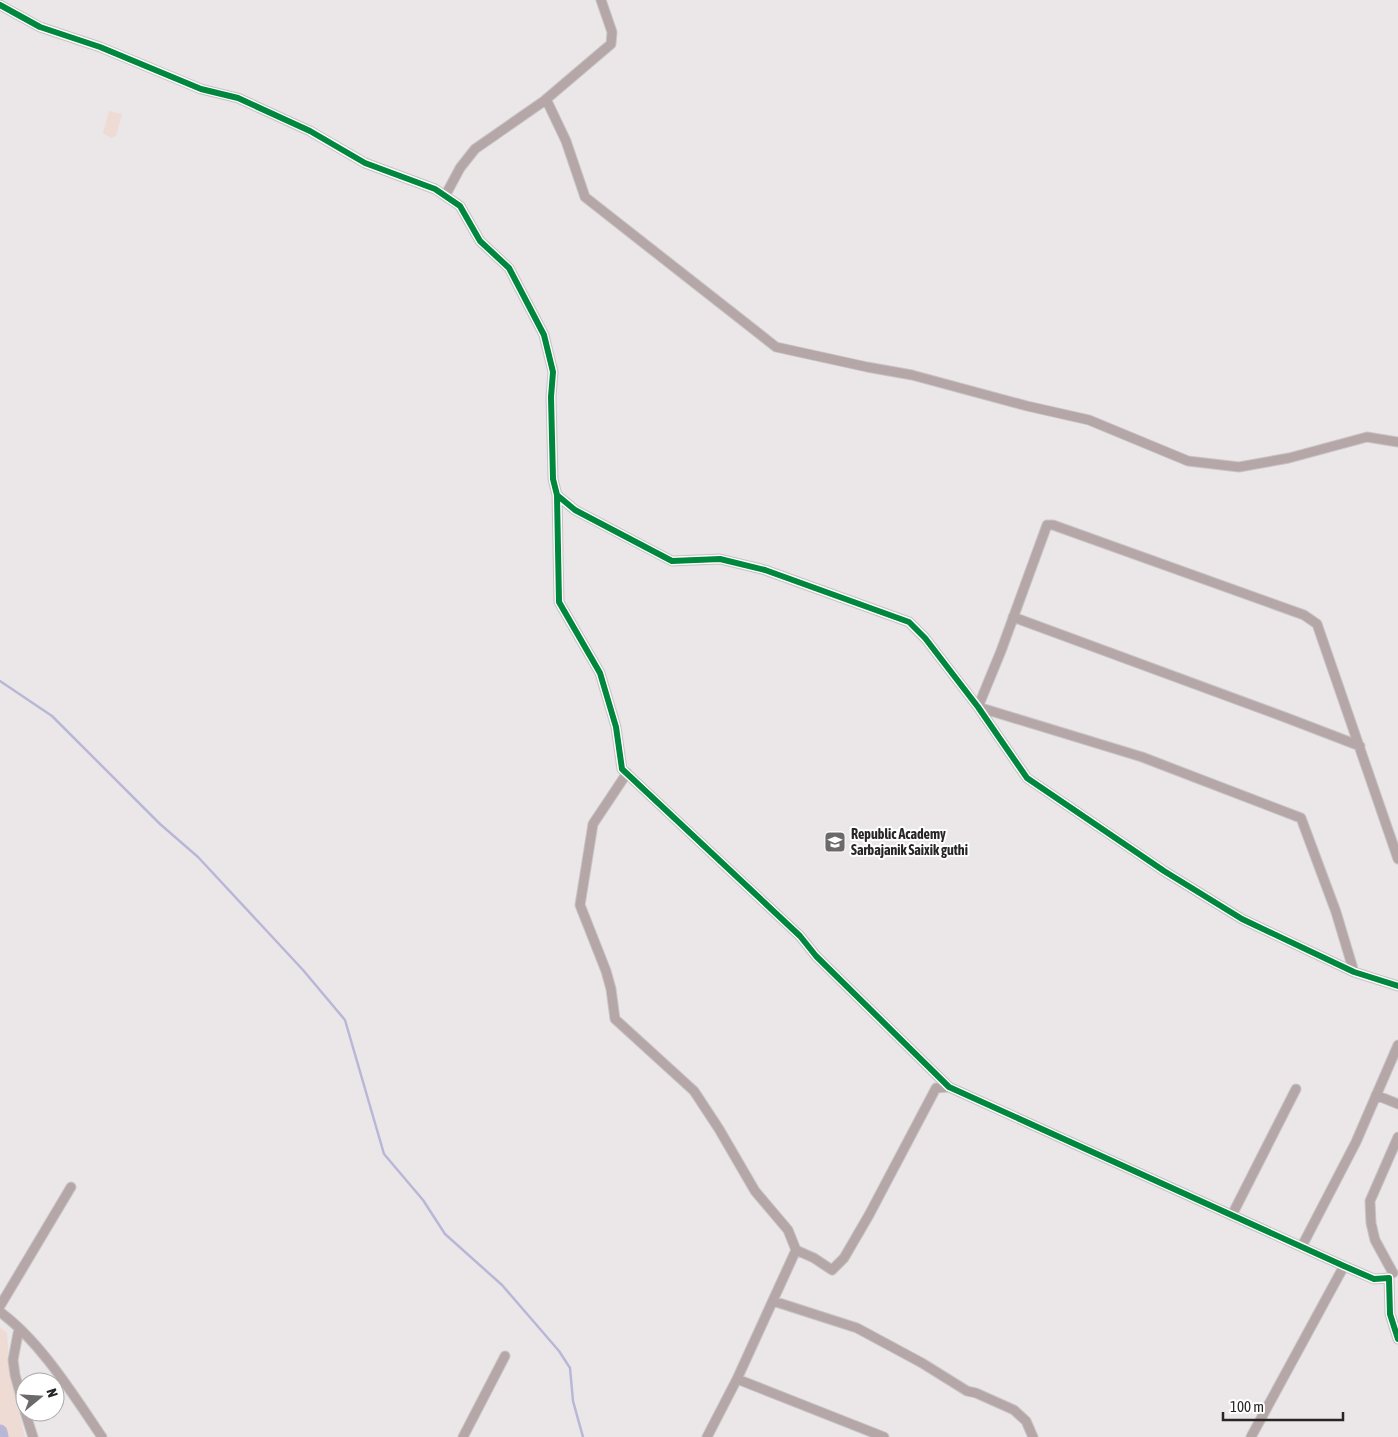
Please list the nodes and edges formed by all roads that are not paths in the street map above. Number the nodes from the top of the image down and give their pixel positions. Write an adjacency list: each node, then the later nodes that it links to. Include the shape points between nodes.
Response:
1 (601, 0): 3 (street, via 612,32 611,44)
2 (0, 5): 4 (street, via 40,28 100,47 201,89 238,98 310,131 365,163 435,189)
3 (546, 99): 4 (street, via 475,149); 5 (street, via 566,141 585,196 776,347 912,374 1089,420 1188,461 1239,467 1289,458 1367,437)
4 (445, 196): 6 (street, via 460,206 480,241 509,268 544,335 553,372 553,479)
5 (1398, 442)
6 (558, 495): 8 (street, via 575,510 672,561 720,559 765,570 909,622); 10 (street, via 559,602 600,672 616,727 622,770)
7 (1013, 617): 8 (street); 9 (street); 9 (street, via 1045,529 1050,525 1304,615 1317,624)
8 (978, 707): 12 (street, via 1027,778 1164,871 1242,919); 12 (street, via 1142,757 1301,818 1336,912)
9 (1360, 746): 11 (street)
10 (626, 773): 15 (street, via 800,936 816,956); 23 (street, via 593,824 580,905 606,971 615,1020 694,1091 755,1192 788,1230)
11 (1398, 859)
12 (1354, 972): 13 (street)
13 (1398, 986)
14 (1398, 1045): 17 (street)
15 (949, 1087): 21 (street); 23 (street, via 936,1088 844,1258 832,1270)
16 (1296, 1089): 21 (street)
17 (1376, 1095): 18 (street); 22 (street, via 1356,1142)
18 (1398, 1104)
19 (1398, 1137): 25 (street, via 1370,1200 1375,1240)
20 (71, 1187): 27 (street)
21 (1232, 1215): 22 (street)
22 (1302, 1246): 24 (street)
23 (796, 1250): 26 (street)
24 (1344, 1266): 25 (street, via 1374,1279); 41 (street)
25 (1393, 1274): 30 (street, via 1390,1314)
26 (773, 1301): 33 (street); 40 (street, via 857,1328 967,1391 1014,1410 1026,1421)
27 (0, 1306)
28 (0, 1312): 29 (street)
29 (19, 1328): 32 (street, via 13,1360); 36 (street, via 55,1369)
30 (1398, 1339)
31 (505, 1356): 37 (street)
32 (15, 1375)
33 (737, 1379): 38 (street); 39 (street)
34 (28, 1422): 35 (street)
35 (33, 1437)
36 (102, 1437)
37 (463, 1437)
38 (707, 1437)
39 (884, 1437)
40 (1033, 1437)
41 (1251, 1437)

